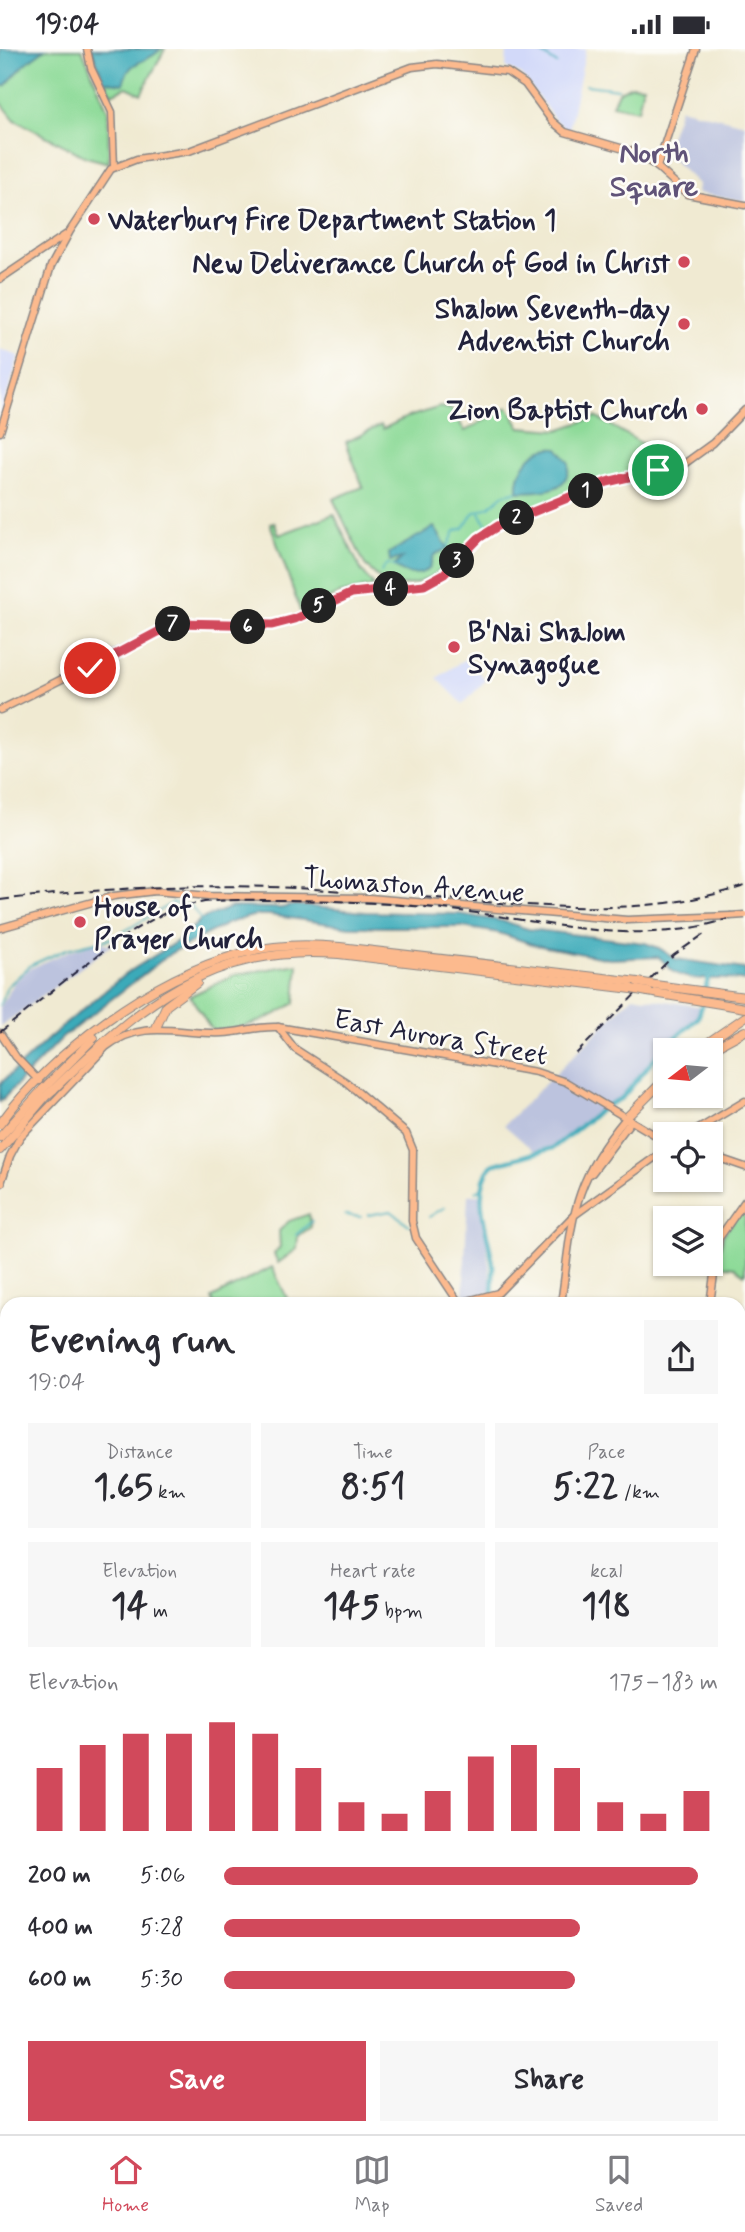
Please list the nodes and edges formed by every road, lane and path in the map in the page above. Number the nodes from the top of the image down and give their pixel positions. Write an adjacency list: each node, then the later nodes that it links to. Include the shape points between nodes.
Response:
1 (87, 49): 3 (main road, via 111,108)
2 (696, 49): 6 (main road)
3 (115, 149): 4 (main road); 5 (main road)
4 (131, 160): 5 (main road); 6 (main road, via 189,151 407,68 433,64 507,72 525,84 563,131 630,150)
5 (114, 167): 8 (main road)
6 (657, 167): 7 (main road, via 687,194)
7 (745, 205)
8 (67, 234): 9 (main road); 10 (main road)
9 (50, 244): 10 (main road); 11 (main road)
10 (57, 254): 13 (main road)
11 (0, 279)
12 (745, 410): 14 (main road, via 716,441 684,464 607,482 501,524 426,585 352,593 272,625 172,624)
13 (0, 432)
14 (0, 710)
15 (745, 915): 16 (main road, Thomaston Avenue, bridge, via 627,919 362,897 155,891 114,896)
16 (0, 928)
17 (279, 954): 18 (highway, via 339,954); 24 (highway, via 205,978 173,999); 30 (highway, via 220,968 150,1003)
18 (635, 986): 19 (highway, via 304,945 260,949 223,959); 21 (highway, bridge)
19 (145, 997): 29 (highway); 30 (highway, via 110,1024)
20 (745, 997): 21 (highway)
21 (712, 999): 22 (highway)
22 (744, 1011): 27 (highway)
23 (278, 1027): 24 (main road, East Aurora Street, via 254,1026 223,1033); 35 (main road, East Aurora Street, via 552,1076); 47 (main road, via 295,1049 346,1082 406,1133 413,1150 411,1211 416,1238)
24 (156, 1028): 33 (main road, East Aurora Street, via 117,1038)
25 (745, 1031): 28 (highway)
26 (0, 1033): 29 (main road)
27 (712, 1038)
28 (723, 1043)
29 (35, 1076): 33 (main road); 37 (highway)
30 (48, 1090): 39 (highway); 40 (highway)
31 (653, 1092): 35 (highway)
32 (653, 1098): 35 (highway)
33 (58, 1100): 44 (main road, East Aurora Street, via 15,1145)
34 (745, 1101): 36 (main road)
35 (628, 1120): 38 (main road, East Aurora Street); 46 (main road, via 593,1169)
36 (710, 1122)
37 (0, 1124)
38 (653, 1134)
39 (0, 1137)
40 (0, 1150)
41 (653, 1159): 46 (main road)
42 (723, 1160): 43 (main road)
43 (745, 1167)
44 (1, 1183)
45 (745, 1201): 50 (main road, via 719,1238)
46 (573, 1216): 48 (main road, via 498,1293); 49 (main road)
47 (453, 1297)
48 (488, 1297)
49 (562, 1297)
50 (711, 1297)

